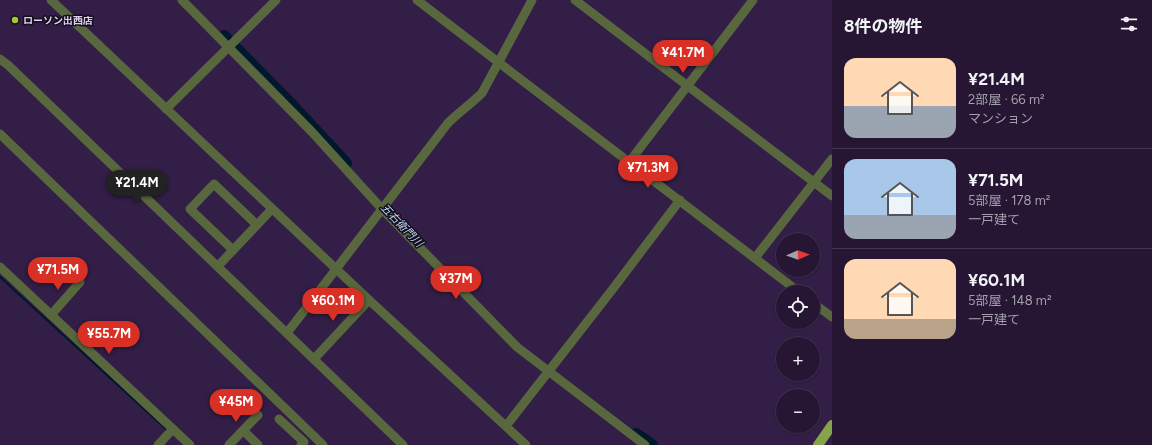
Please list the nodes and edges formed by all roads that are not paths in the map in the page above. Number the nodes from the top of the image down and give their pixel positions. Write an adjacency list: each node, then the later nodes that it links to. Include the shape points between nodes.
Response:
1 (50, 0): 12 (street)
2 (182, 0): 8 (street)
3 (276, 0): 8 (street)
4 (417, 0): 10 (street)
5 (532, 0): 10 (street)
6 (575, 0): 11 (street)
7 (753, 0): 11 (street)
8 (228, 46): 12 (street); 20 (street)
9 (0, 59): 24 (street)
10 (499, 62): 15 (street); 20 (street, via 482,93 448,123)
11 (687, 86): 15 (street); 16 (street)
12 (166, 109): 19 (street)
13 (0, 134): 47 (street)
14 (832, 159): 16 (street)
15 (630, 161): 18 (street)
16 (814, 183): 17 (street); 23 (street)
17 (832, 196)
18 (680, 200): 23 (street); 35 (street)
19 (272, 209): 21 (street); 26 (street)
20 (382, 209): 26 (street); 35 (street, via 517,347)
21 (257, 225): 22 (street); 22 (street, via 214,184 190,209)
22 (233, 250): 24 (street)
23 (755, 258): 28 (street)
24 (218, 266): 33 (street)
25 (0, 267): 31 (street)
26 (336, 268): 29 (street); 33 (street)
27 (80, 282): 31 (street)
28 (790, 285)
29 (369, 300): 34 (street); 39 (street)
30 (820, 308): 32 (street)
31 (51, 315): 40 (street)
32 (832, 317)
33 (287, 333): 34 (street)
34 (314, 359): 48 (street)
35 (548, 372): 39 (street); 50 (street)
36 (258, 415): 41 (street)
37 (279, 419): 46 (street, via 304,442)
38 (832, 425): 51 (main road)
39 (506, 426): 49 (street)
40 (173, 429): 42 (street); 43 (street)
41 (244, 431): 44 (street); 45 (street)
42 (158, 445)
43 (190, 445)
44 (229, 445)
45 (258, 445)
46 (300, 445)
47 (323, 445)
48 (403, 445)
49 (525, 445)
50 (645, 445)
51 (818, 445)

